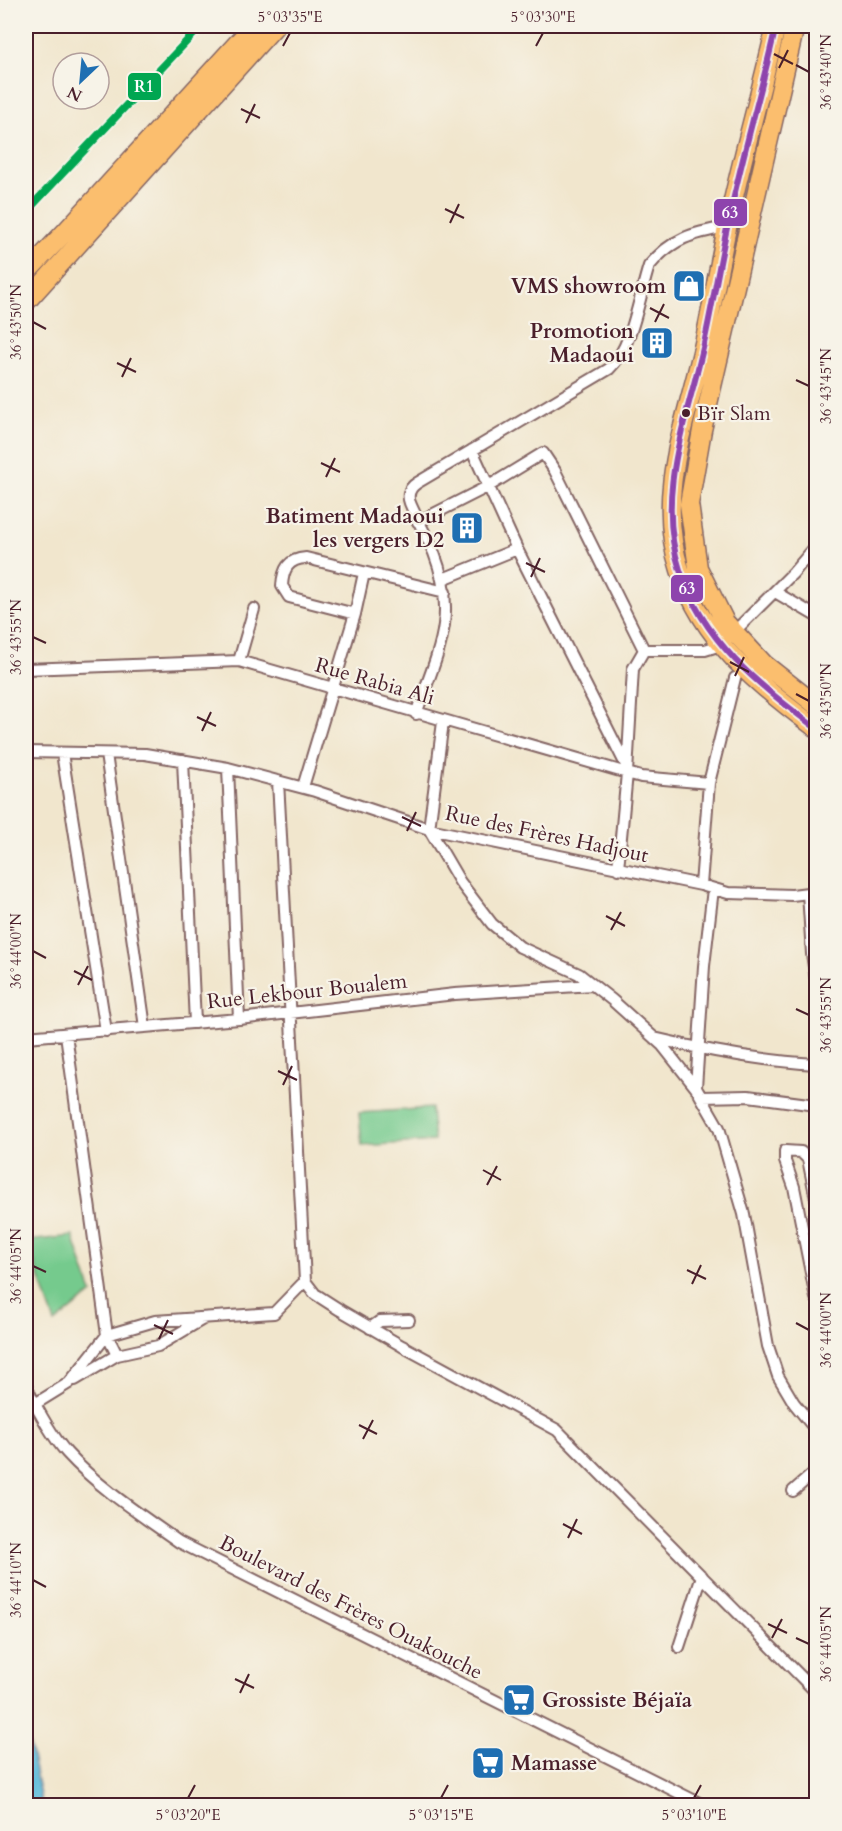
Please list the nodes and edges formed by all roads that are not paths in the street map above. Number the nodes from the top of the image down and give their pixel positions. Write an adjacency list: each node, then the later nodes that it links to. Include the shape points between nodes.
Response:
1 (253, 26): 6 (main road)
2 (275, 26): 7 (main road)
3 (776, 26): 5 (main road)
4 (795, 26): 20 (main road, via 702,430 689,504 698,568)
5 (727, 227): 8 (street, via 677,240 649,266 626,348 616,363); 21 (main road, via 669,499 680,570 694,603)
6 (26, 273)
7 (26, 302)
8 (472, 450): 9 (street); 10 (street, via 411,488 408,500)
9 (489, 486): 10 (street); 12 (street); 22 (street, via 543,453)
10 (418, 522): 14 (street)
11 (816, 546): 16 (street)
12 (517, 549): 14 (street); 36 (street)
13 (364, 573): 15 (street); 18 (street); 18 (street, via 306,558 291,561 284,573 282,586 289,597)
14 (443, 579): 15 (street)
15 (445, 592): 28 (street, via 444,633)
16 (775, 592): 19 (street); 20 (street)
17 (254, 609): 23 (street)
18 (355, 614): 26 (street)
19 (816, 616)
20 (734, 633): 21 (street); 27 (main road, via 764,664)
21 (721, 645): 22 (street, via 705,650); 30 (main road, via 775,698)
22 (644, 650): 36 (street, via 633,669)
23 (239, 661): 24 (street, Rue Rabia Ali); 26 (street, Rue Rabia Ali)
24 (26, 669)
25 (735, 678): 38 (street)
26 (332, 689): 28 (street, Rue Rabia Ali); 39 (street)
27 (816, 705)
28 (416, 714): 29 (street, Rue Rabia Ali)
29 (443, 722): 36 (street, Rue Rabia Ali); 40 (street)
30 (816, 728)
31 (26, 752): 32 (street, Rue des Frères Hadjout)
32 (62, 753): 33 (street, Rue des Frères Hadjout); 51 (street)
33 (106, 754): 34 (street, Rue des Frères Hadjout, via 145,754); 50 (street)
34 (183, 760): 35 (street, Rue des Frères Hadjout); 49 (street)
35 (228, 768): 37 (street, Rue des Frères Hadjout); 48 (street)
36 (627, 771): 38 (street, Rue Rabia Ali, via 641,777); 41 (street)
37 (278, 781): 39 (street, Rue des Frères Hadjout); 47 (street)
38 (709, 783): 42 (street)
39 (303, 787): 40 (street, Rue des Frères Hadjout)
40 (429, 829): 41 (street, Rue des Frères Hadjout); 46 (street, via 460,882 492,924 520,947 579,974)
41 (618, 869): 42 (street, Rue des Frères Hadjout)
42 (701, 885): 43 (street, Rue des Frères Hadjout)
43 (713, 889): 44 (street, Rue des Frères Hadjout, via 728,893); 55 (street)
44 (812, 893): 45 (street)
45 (816, 980)
46 (593, 985): 47 (street, Rue Lekbour Boualem, via 455,994); 54 (street)
47 (290, 1014): 48 (street, Rue Lekbour Boualem); 60 (street)
48 (239, 1019): 49 (street, Rue Lekbour Boualem)
49 (195, 1023): 50 (street, Rue Lekbour Boualem)
50 (145, 1027): 51 (street, Rue Lekbour Boualem)
51 (106, 1031): 52 (street, Rue Lekbour Boualem)
52 (66, 1034): 53 (street, Rue Lekbour Boualem); 65 (street)
53 (26, 1037)
54 (653, 1037): 55 (street); 57 (street)
55 (700, 1050): 56 (street); 57 (street)
56 (816, 1064)
57 (699, 1092): 58 (street); 69 (street, via 719,1128 744,1214 768,1346 794,1403)
58 (816, 1105)
59 (816, 1199): 61 (street, via 808,1159 801,1152 785,1151)
60 (305, 1281): 62 (street, via 274,1313); 64 (street, via 315,1294)
61 (816, 1298)
62 (205, 1318): 65 (street, via 155,1321); 65 (street, via 158,1346 130,1352)
63 (410, 1320): 64 (street, via 380,1321)
64 (370, 1328): 72 (street, via 557,1430)
65 (112, 1345): 66 (street); 66 (street)
66 (69, 1383): 68 (street)
67 (26, 1386): 68 (street, Boulevard des Frères Ouakouche)
68 (35, 1404): 75 (street, Boulevard des Frères Ouakouche, via 66,1452 118,1499 179,1542)
69 (816, 1430)
70 (816, 1471): 71 (street)
71 (793, 1491)
72 (702, 1576): 73 (street); 74 (street)
73 (679, 1647)
74 (816, 1692)
75 (705, 1806)

